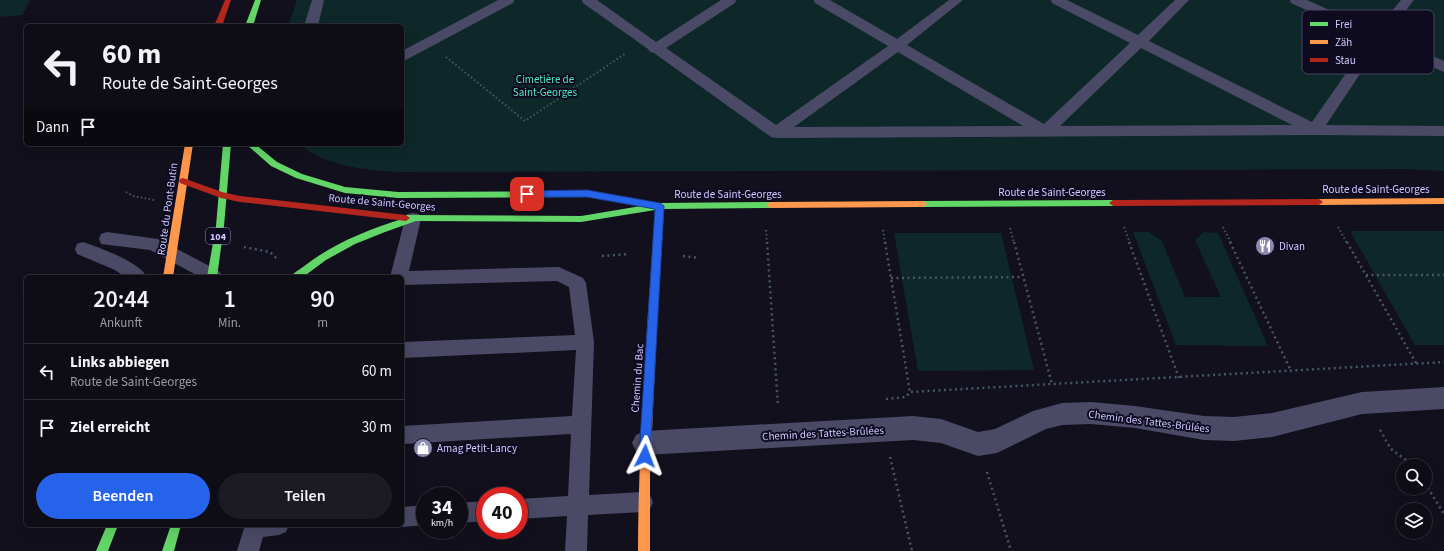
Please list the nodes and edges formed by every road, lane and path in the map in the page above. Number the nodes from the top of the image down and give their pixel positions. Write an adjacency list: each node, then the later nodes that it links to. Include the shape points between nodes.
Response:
1 (228, 0): 15 (street)
2 (258, 0): 16 (street)
3 (318, 0): 17 (lane)
4 (508, 0): 19 (lane)
5 (588, 0): 20 (lane)
6 (730, 0): 20 (lane)
7 (820, 0): 21 (lane)
8 (957, 0): 21 (lane)
9 (1057, 0): 18 (lane)
10 (1183, 0): 18 (lane)
11 (1296, 0): 13 (lane)
12 (1408, 0): 14 (lane)
13 (1318, 10)
14 (1400, 10)
15 (219, 24)
16 (250, 24)
17 (311, 24)
18 (1138, 41): 26 (lane); 28 (lane)
19 (429, 43): 20 (path, via 524,121); 22 (lane)
20 (650, 45): 29 (lane)
21 (897, 46): 28 (lane); 29 (lane)
22 (404, 56)
23 (1434, 62): 24 (lane)
24 (1444, 67)
25 (1353, 74): 26 (lane)
26 (1315, 130): 27 (lane); 28 (lane)
27 (1444, 131)
28 (1045, 132): 29 (lane)
29 (776, 133)
30 (189, 146): 33 (street, Route du Pont-Butin)
31 (227, 146): 35 (street, 104)
32 (252, 146): 38 (street, Route de Saint-Georges, via 274,164 299,176 345,190 398,195 587,194)
33 (182, 181): 35 (street, Route de Saint-Georges); 49 (street, Route du Pont-Butin)
34 (126, 192): 36 (path, via 145,199)
35 (221, 195): 39 (street, Route de Saint-Georges, via 258,202); 54 (street, 104)
36 (158, 200)
37 (1444, 201): 38 (street, Route de Saint-Georges)
38 (660, 206): 39 (street, Route de Saint-Georges, via 581,219); 75 (street, Chemin du Bac)
39 (412, 219): 55 (street, via 339,246); 56 (lane)
40 (882, 225): 61 (path)
41 (1010, 225): 59 (path)
42 (1123, 225): 66 (path)
43 (1222, 225): 65 (path)
44 (1337, 225): 57 (path)
45 (766, 226): 71 (path)
46 (107, 239): 49 (lane, via 152,244)
47 (237, 247): 50 (path, via 270,252 277,257)
48 (83, 248): 51 (lane, via 121,265)
49 (173, 254): 52 (street, Route du Pont-Butin); 53 (lane)
50 (279, 264)
51 (135, 275)
52 (168, 275)
53 (210, 275)
54 (213, 275)
55 (299, 275)
56 (399, 275)
57 (1365, 275): 58 (path); 64 (path)
58 (1444, 275)
59 (1023, 277): 61 (path); 67 (path)
60 (404, 278): 62 (lane, via 559,274 577,283)
61 (891, 278): 68 (path)
62 (585, 342): 63 (lane); 72 (lane)
63 (404, 350)
64 (1416, 363)
65 (1290, 371)
66 (1179, 378)
67 (1052, 384)
68 (910, 392)
69 (1444, 398): 70 (street, Chemin des Tattes-Brûlées)
70 (1362, 403): 76 (street, Chemin des Tattes-Brûlées, via 1272,425 1234,429 1204,428 1091,412 1062,414 1042,419 997,441); 77 (path, via 1391,448)
71 (778, 406)
72 (581, 424): 74 (lane); 80 (lane)
73 (883, 429): 75 (street, Chemin des Tattes-Brûlées); 76 (street, Chemin des Tattes-Brûlées, via 913,428 941,431); 93 (path)
74 (404, 435)
75 (645, 443): 79 (street, Chemin du Bac)
76 (978, 444): 94 (path)
77 (1405, 459)
78 (1432, 494): 82 (path)
79 (642, 502): 80 (lane); 92 (street, Chemin du Bac)
80 (577, 505): 81 (lane); 91 (lane)
81 (528, 508)
82 (1444, 514)
83 (416, 516): 84 (lane)
84 (404, 517)
85 (112, 527): 88 (street)
86 (175, 527): 89 (street)
87 (255, 527): 90 (lane)
88 (102, 551)
89 (168, 551)
90 (248, 551)
91 (576, 551)
92 (644, 551)
93 (912, 551)
94 (1011, 551)

